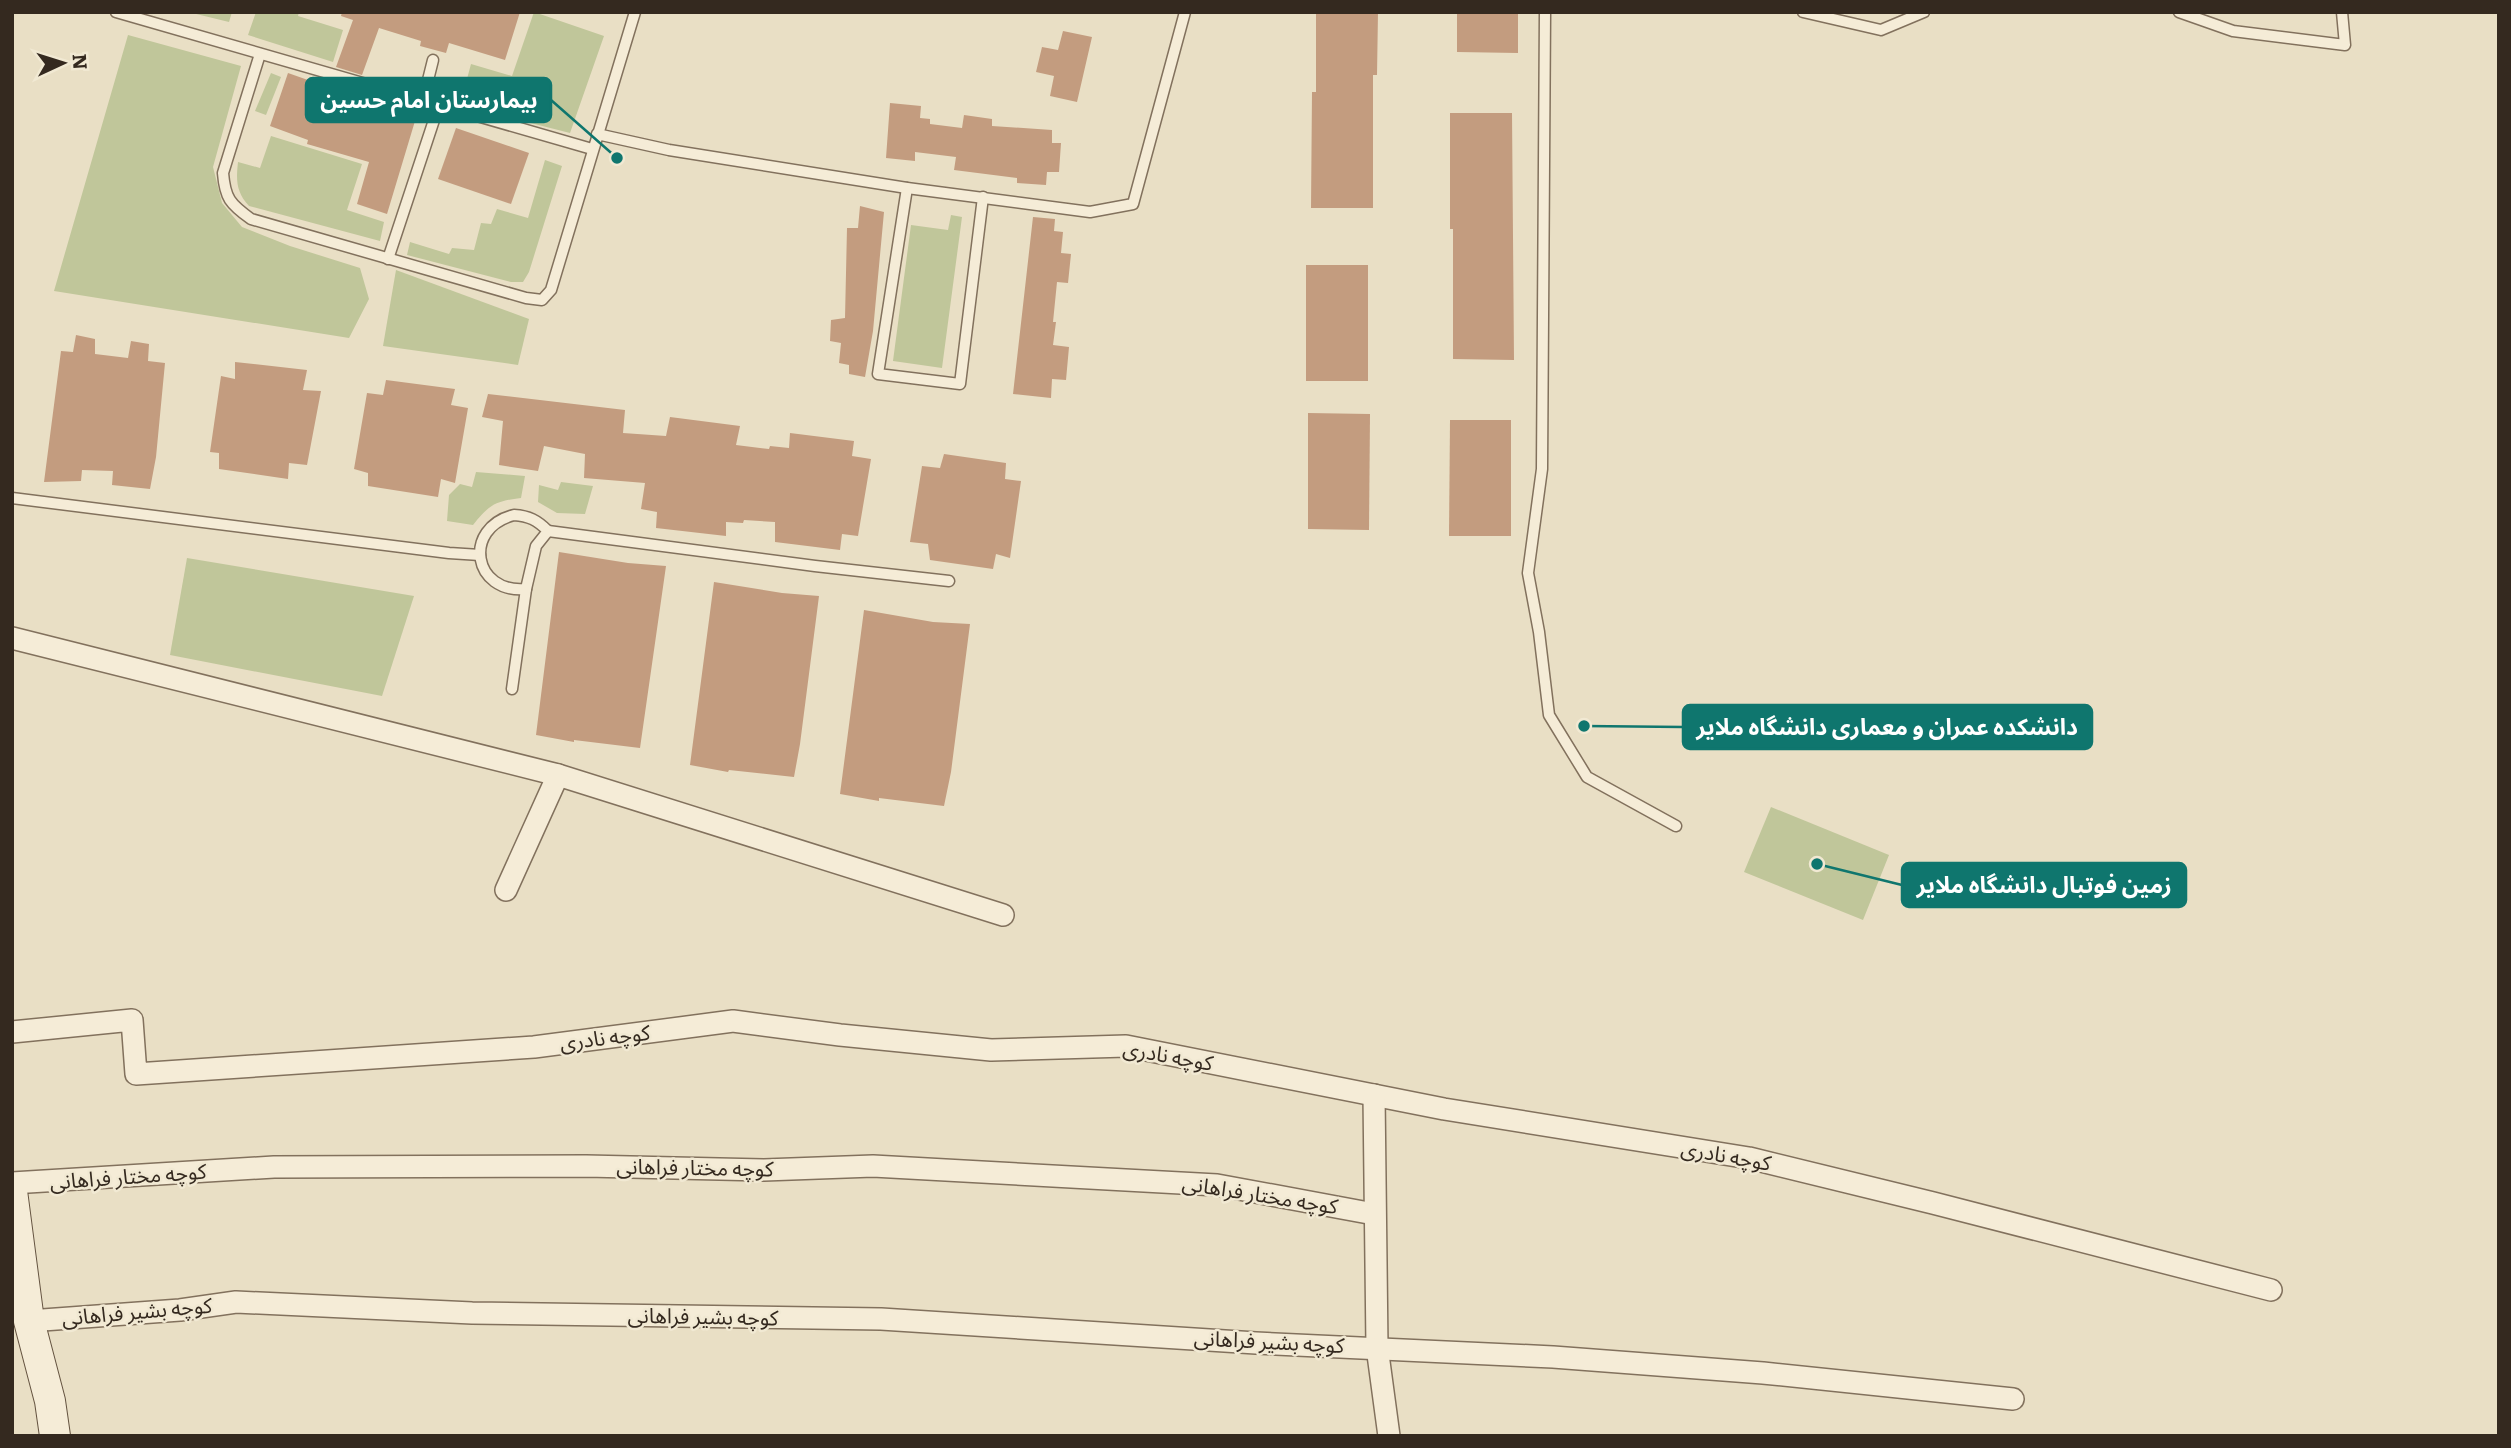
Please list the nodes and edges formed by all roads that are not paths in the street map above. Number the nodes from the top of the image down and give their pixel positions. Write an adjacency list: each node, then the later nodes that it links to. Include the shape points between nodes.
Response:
1 (116, 12): 9 (lane)
2 (635, 12): 13 (lane)
3 (1185, 12): 16 (lane, via 1133,204 1090,212)
4 (1545, 12): 26 (lane, via 1542,469 1528,573 1549,715 1587,777)
5 (1802, 12): 6 (lane, via 1881,30)
6 (1924, 12)
7 (2179, 12): 8 (lane, via 2233,31 2345,45)
8 (2342, 12)
9 (260, 54): 11 (lane); 17 (lane, via 223,173 233,206 251,219)
10 (433, 60): 11 (lane)
11 (423, 100): 12 (lane)
12 (439, 105): 14 (lane); 17 (lane)
13 (597, 134): 14 (lane); 15 (lane)
14 (592, 149): 17 (lane, via 551,290 542,300)
15 (907, 188): 16 (lane); 16 (lane, via 878,374 960,384)
16 (983, 197)
17 (388, 259)
18 (12, 498): 20 (lane)
19 (548, 531): 20 (lane, via 527,516 501,518 483,537); 21 (lane); 22 (lane, via 536,546)
20 (480, 555): 22 (lane, via 492,581 514,590)
21 (949, 580)
22 (526, 589): 24 (lane)
23 (12, 638): 25 (street)
24 (512, 689)
25 (558, 775): 27 (street); 28 (street)
26 (1675, 826)
27 (506, 890)
28 (1003, 915)
29 (12, 1032): 30 (street, کوچه نادری, via 132,1020 136,1074 534,1047 733,1021 991,1050 1126,1046)
30 (1374, 1095): 33 (street); 35 (street, کوچه نادری, via 1749,1158)
31 (12, 1184): 33 (street, کوچه مختار فراهانی, via 274,1167 764,1170 873,1166 1217,1185)
32 (12, 1191): 34 (main road)
33 (1374, 1214): 37 (street)
34 (16, 1242): 36 (main road)
35 (2271, 1290)
36 (29, 1321): 37 (street, کوچه بشیر فراهانی, via 236,1302 486,1314 881,1319); 39 (main road)
37 (1377, 1347): 38 (street, کوچه بشیر فراهانی, via 1763,1373); 40 (street)
38 (2013, 1399)
39 (55, 1436)
40 (1389, 1436)

